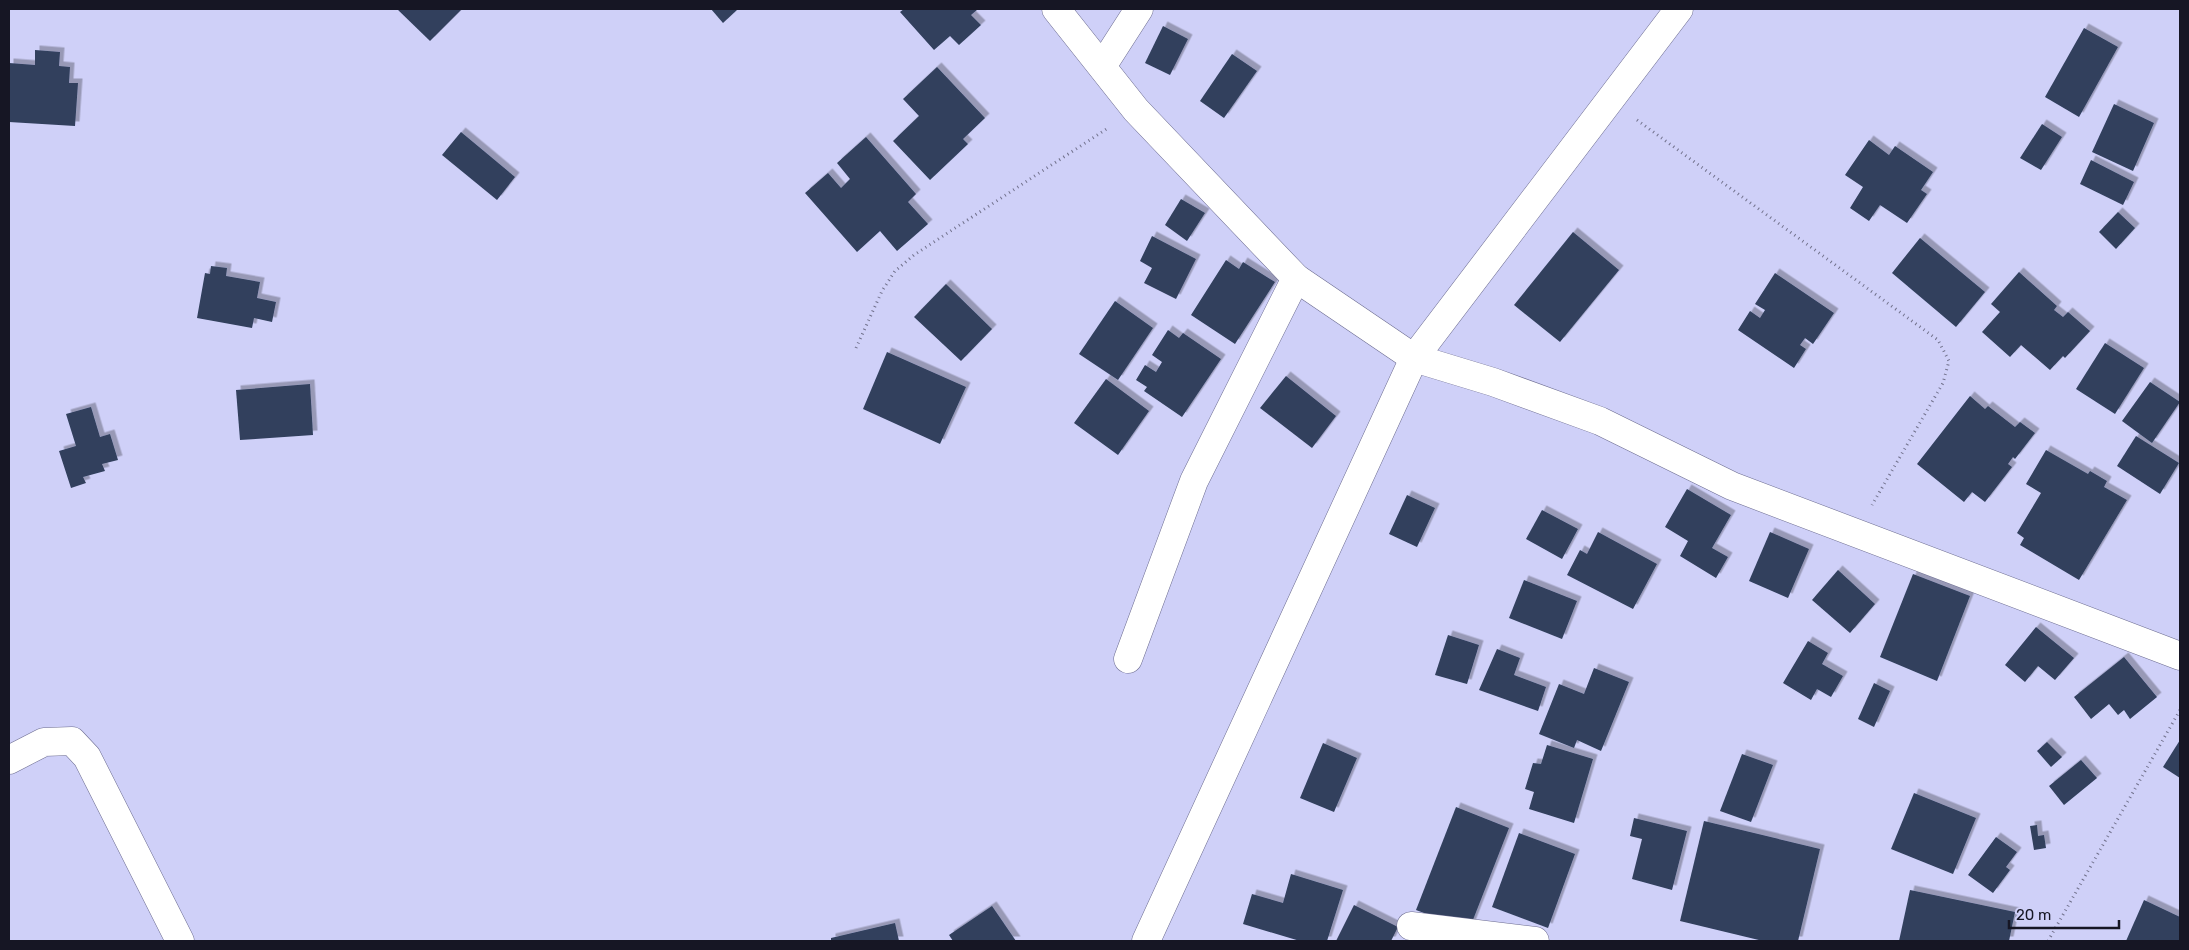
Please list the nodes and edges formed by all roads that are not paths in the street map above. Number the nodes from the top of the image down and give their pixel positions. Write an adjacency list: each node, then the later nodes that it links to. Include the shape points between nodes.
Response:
1 (1056, 9): 4 (street)
2 (1139, 9): 4 (street)
3 (1679, 9): 6 (street)
4 (1103, 65): 5 (street, via 1136,110)
5 (1296, 278): 6 (street); 8 (street, via 1194,481)
6 (1414, 358): 7 (street, via 1493,382 1600,421 1732,486); 12 (street)
7 (2180, 656)
8 (1128, 659)
9 (9, 760): 11 (street, via 44,742 72,742 87,757)
10 (1411, 926): 13 (street)
11 (180, 941)
12 (1146, 941)
13 (1535, 941)

